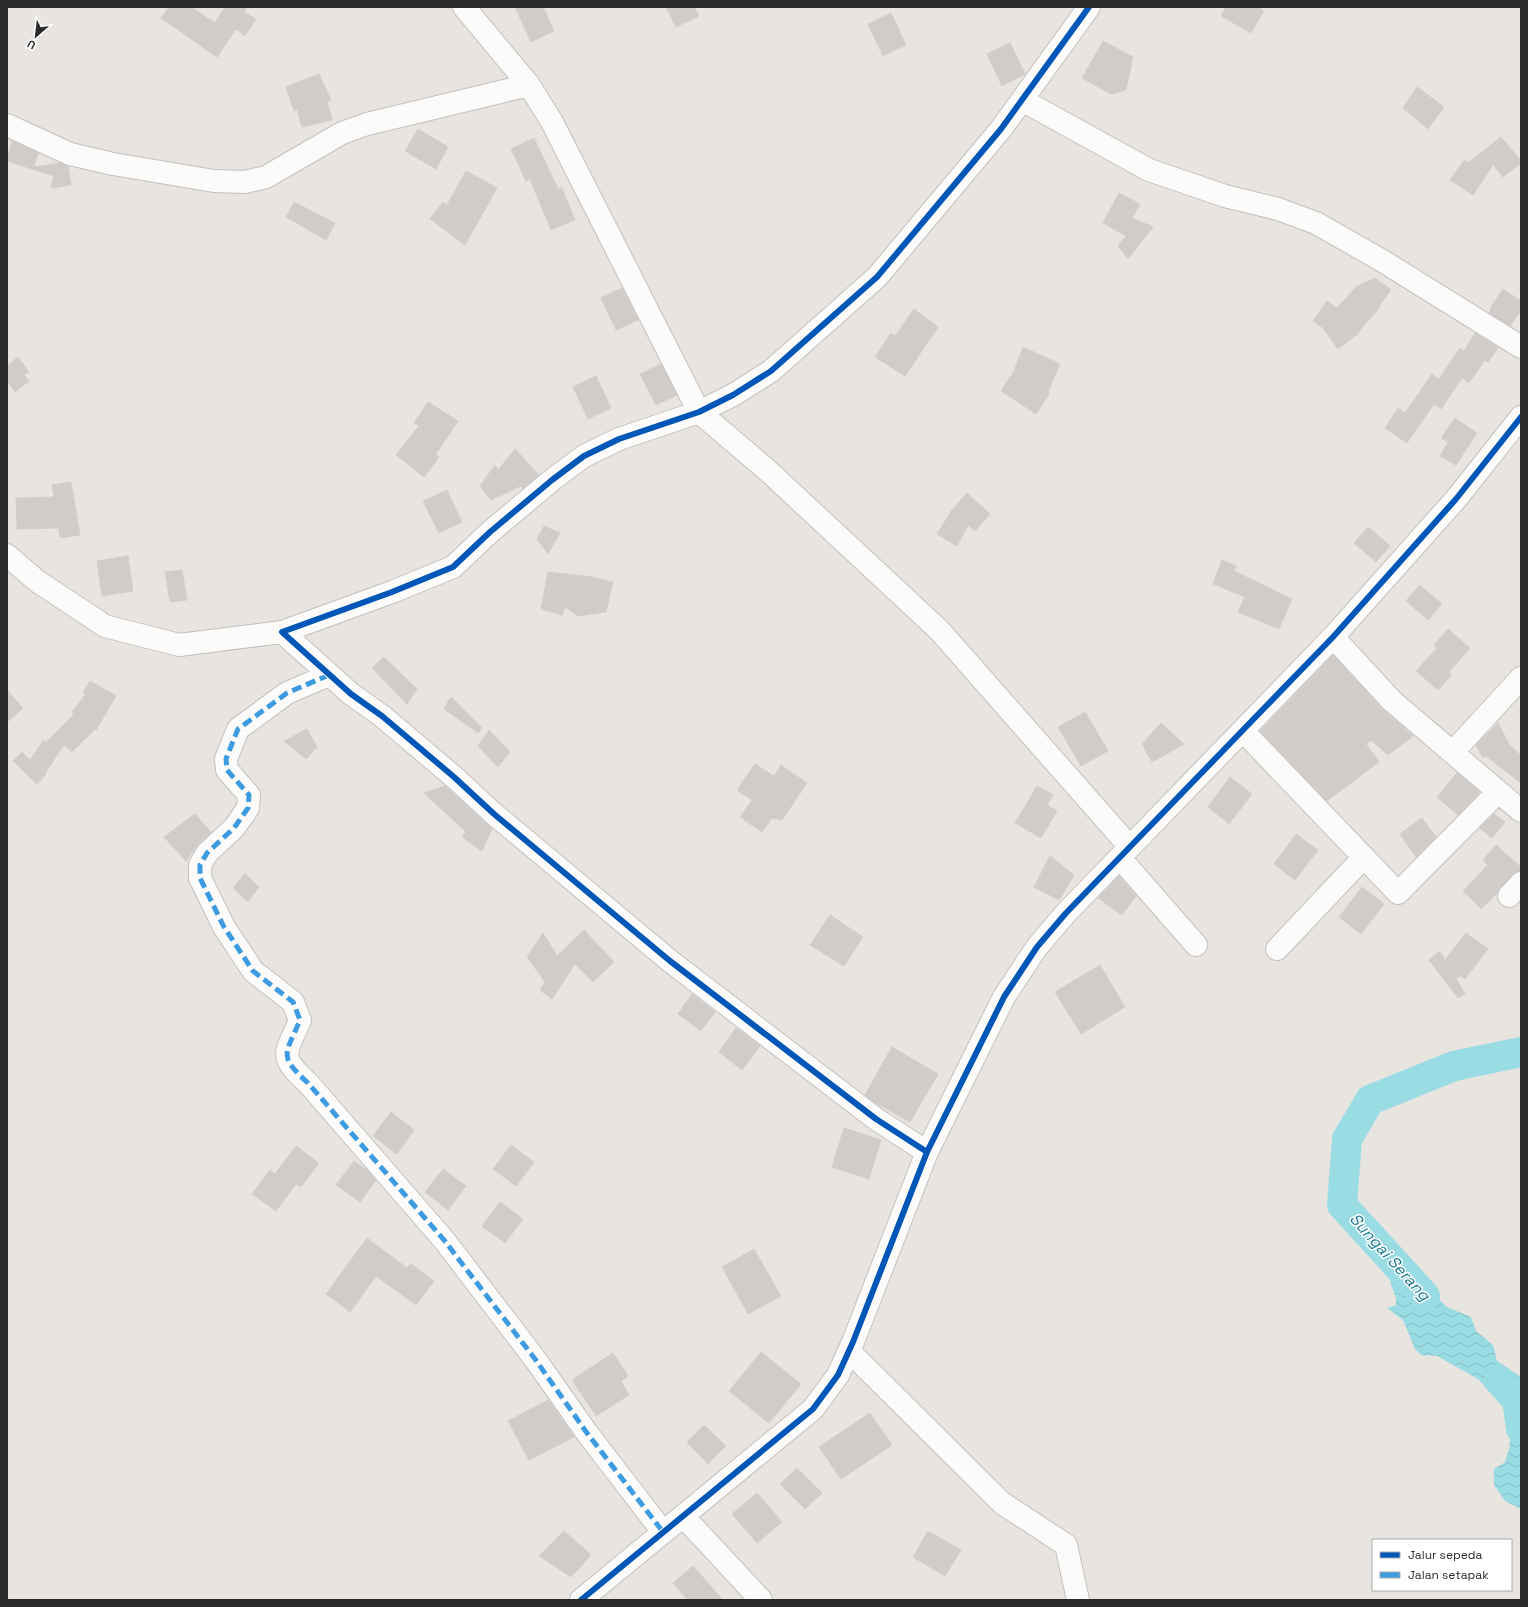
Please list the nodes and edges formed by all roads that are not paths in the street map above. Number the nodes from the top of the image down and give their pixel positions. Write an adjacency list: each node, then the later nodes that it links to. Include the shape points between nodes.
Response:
1 (464, 7): 3 (street)
2 (1089, 7): 4 (street)
3 (529, 85): 5 (street, via 342,132 272,174 246,182 214,181 70,154); 7 (street, via 572,160)
4 (1022, 100): 6 (street, via 1148,170 1316,223); 7 (street, via 1001,129 877,277 771,371 733,395)
5 (7, 125)
6 (1521, 347)
7 (699, 412): 10 (street, via 619,439 584,456 490,532 453,567); 18 (street, via 766,469 939,630)
8 (1521, 417): 11 (street, via 1456,499)
9 (7, 555): 10 (street, via 37,581 105,626 179,645)
10 (282, 632): 12 (street)
11 (1333, 637): 14 (street); 15 (street, via 1392,701)
12 (329, 675): 22 (street, via 382,716 670,962 876,1119); 25 (street, via 287,693 238,729 226,759 227,770 249,795 248,808 234,828 207,853 200,865 200,878 224,927 253,971 293,1002 298,1012 300,1020 289,1044 287,1058 292,1069 313,1089 444,1240)
13 (1521, 678): 15 (street)
14 (1243, 731): 18 (street); 19 (street)
15 (1453, 752): 16 (street)
16 (1498, 792): 17 (street); 19 (street, via 1398,892)
17 (1521, 812)
18 (1125, 853): 20 (street); 22 (street, via 1066,913 1037,947 1004,997)
19 (1364, 857): 21 (street)
20 (1196, 945)
21 (1278, 949)
22 (927, 1152): 23 (street)
23 (849, 1351): 24 (street, via 838,1375 813,1409); 28 (street, via 1002,1503 1066,1544)
24 (683, 1516): 25 (street); 27 (street)
25 (663, 1532): 26 (street)
26 (581, 1600)
27 (761, 1600)
28 (1078, 1600)

